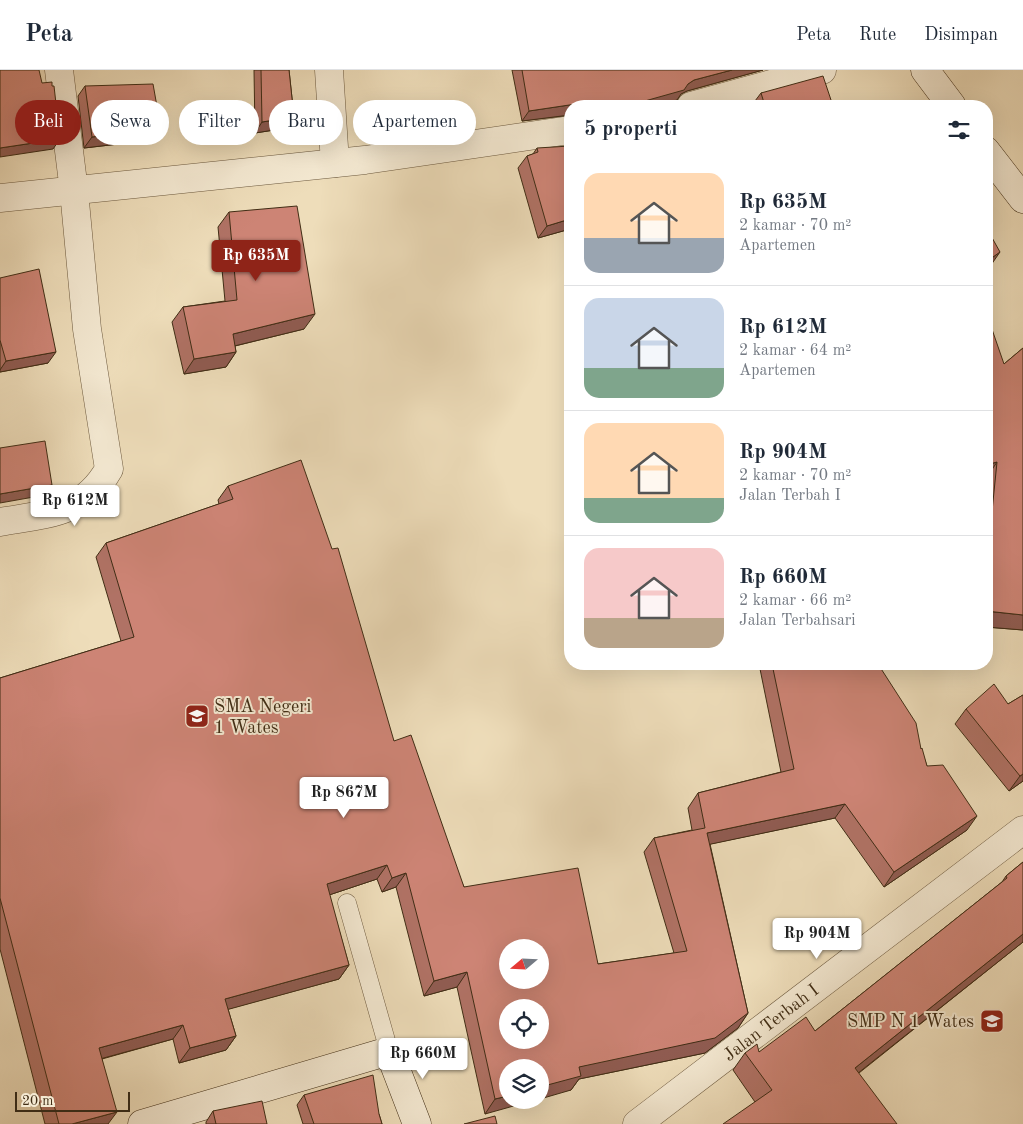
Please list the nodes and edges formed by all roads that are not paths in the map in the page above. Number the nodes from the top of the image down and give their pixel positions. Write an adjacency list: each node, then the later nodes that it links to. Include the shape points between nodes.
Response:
1 (59, 70): 10 (street)
2 (329, 70): 9 (street)
3 (822, 70): 5 (street)
4 (925, 70): 6 (street)
5 (713, 100)
6 (948, 100)
7 (564, 131): 9 (street)
8 (993, 160): 12 (street)
9 (335, 163): 10 (street)
10 (74, 191): 11 (street); 13 (street, via 88,329 109,470 101,484 76,504 56,512)
11 (0, 198)
12 (1023, 199)
13 (0, 522)
14 (1023, 830): 19 (street, Jalan Terbah I)
15 (347, 904): 16 (lane)
16 (389, 1051): 17 (street); 18 (street)
17 (142, 1124)
18 (417, 1124)
19 (637, 1124)

